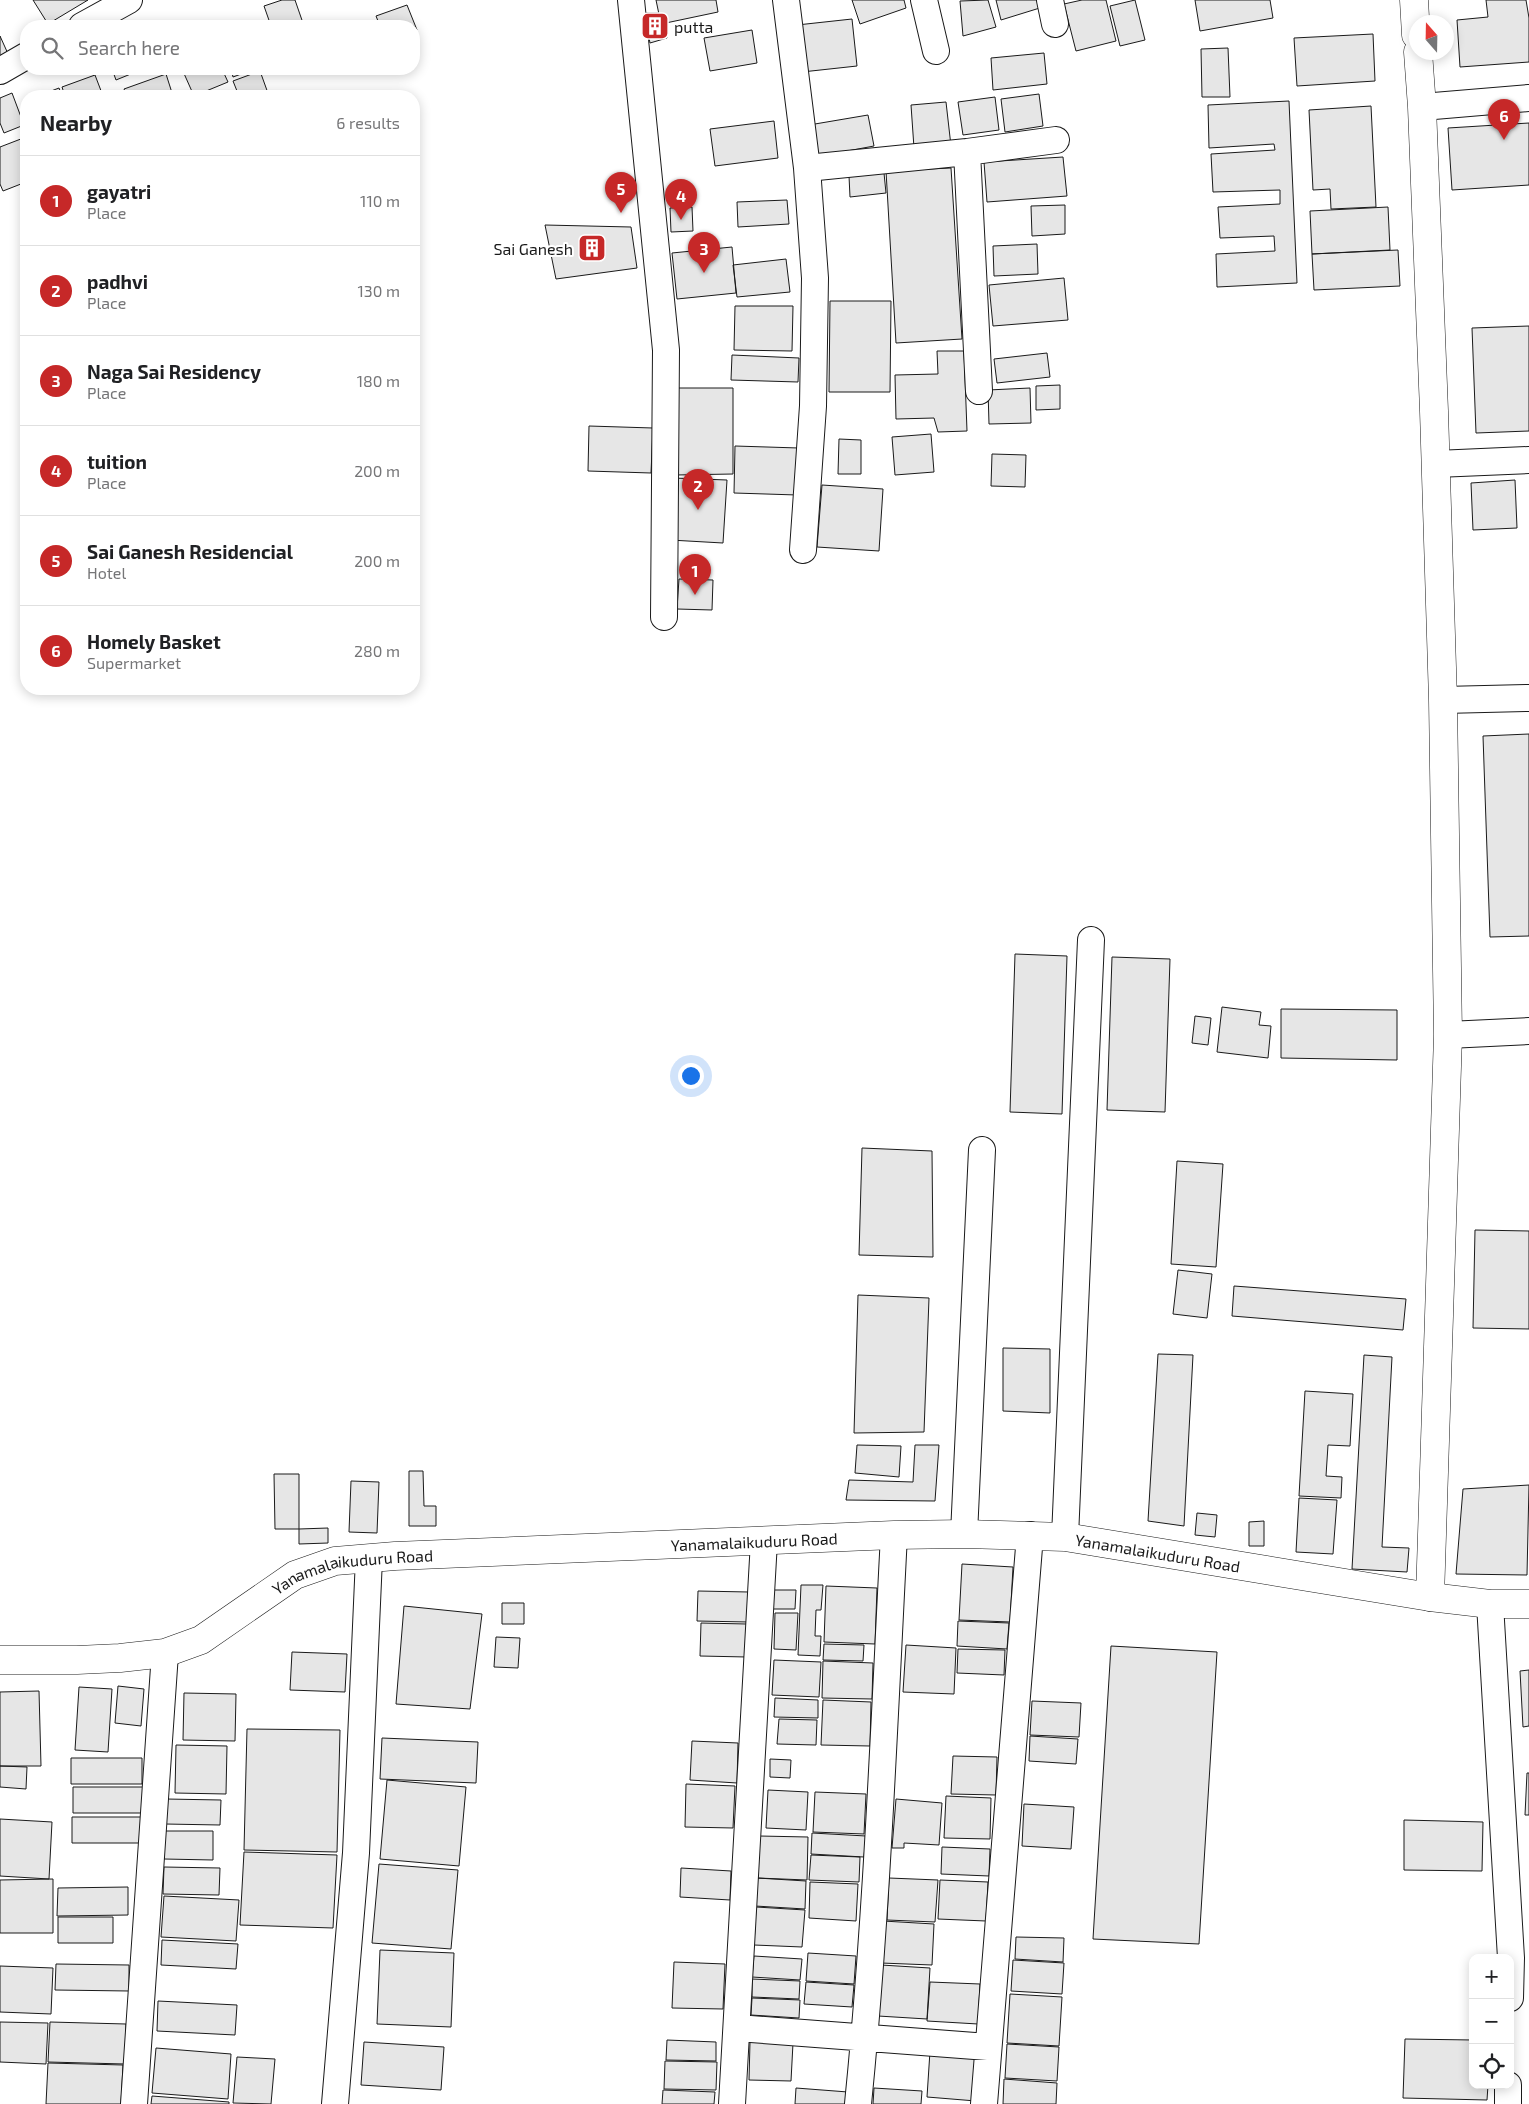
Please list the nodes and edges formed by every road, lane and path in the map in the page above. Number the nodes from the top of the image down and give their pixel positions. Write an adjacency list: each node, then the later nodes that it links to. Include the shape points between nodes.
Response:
1 (129, 0): 7 (street)
2 (631, 0): 21 (street, via 666,350)
3 (786, 0): 16 (street)
4 (924, 0): 8 (street)
5 (1414, 0): 6 (street)
6 (1415, 15)
7 (93, 20)
8 (936, 52)
9 (20, 59): 11 (street)
10 (1419, 60): 13 (street)
11 (0, 71)
12 (1529, 98): 13 (street)
13 (1422, 107): 19 (street)
14 (1056, 140): 15 (street)
15 (966, 152): 16 (street); 17 (street)
16 (806, 168): 20 (street, via 815,278 813,406)
17 (979, 391)
18 (1529, 460): 19 (street)
19 (1436, 464): 23 (street)
20 (803, 550)
21 (664, 617)
22 (1529, 698): 23 (street)
23 (1443, 700): 26 (street)
24 (1091, 940): 31 (street)
25 (1529, 1032): 26 (street)
26 (1448, 1035): 34 (street)
27 (982, 1150): 28 (street)
28 (964, 1534): 29 (street, Yanamalaikuduru Road); 30 (street, Yanamalaikuduru Road)
29 (894, 1535): 32 (street, Yanamalaikuduru Road); 41 (street)
30 (1030, 1535): 31 (street, Yanamalaikuduru Road); 42 (street)
31 (1065, 1537): 34 (street, Yanamalaikuduru Road)
32 (764, 1541): 33 (street, Yanamalaikuduru Road); 40 (street)
33 (369, 1558): 37 (street, Yanamalaikuduru Road, via 335,1561 295,1575 201,1640); 45 (street, via 356,1853)
34 (1430, 1597): 35 (street, Yanamalaikuduru Road)
35 (1490, 1604): 36 (street, Yanamalaikuduru Road); 39 (street)
36 (1529, 1604)
37 (165, 1653): 38 (street, Yanamalaikuduru Road, via 77,1660); 44 (street)
38 (0, 1660)
39 (1510, 1954)
40 (737, 2028): 41 (street); 46 (street)
41 (864, 2038): 42 (street); 47 (street)
42 (988, 2047): 48 (street)
43 (1508, 2089): 49 (street)
44 (134, 2104)
45 (335, 2104)
46 (732, 2104)
47 (858, 2104)
48 (984, 2104)
49 (1508, 2104)

